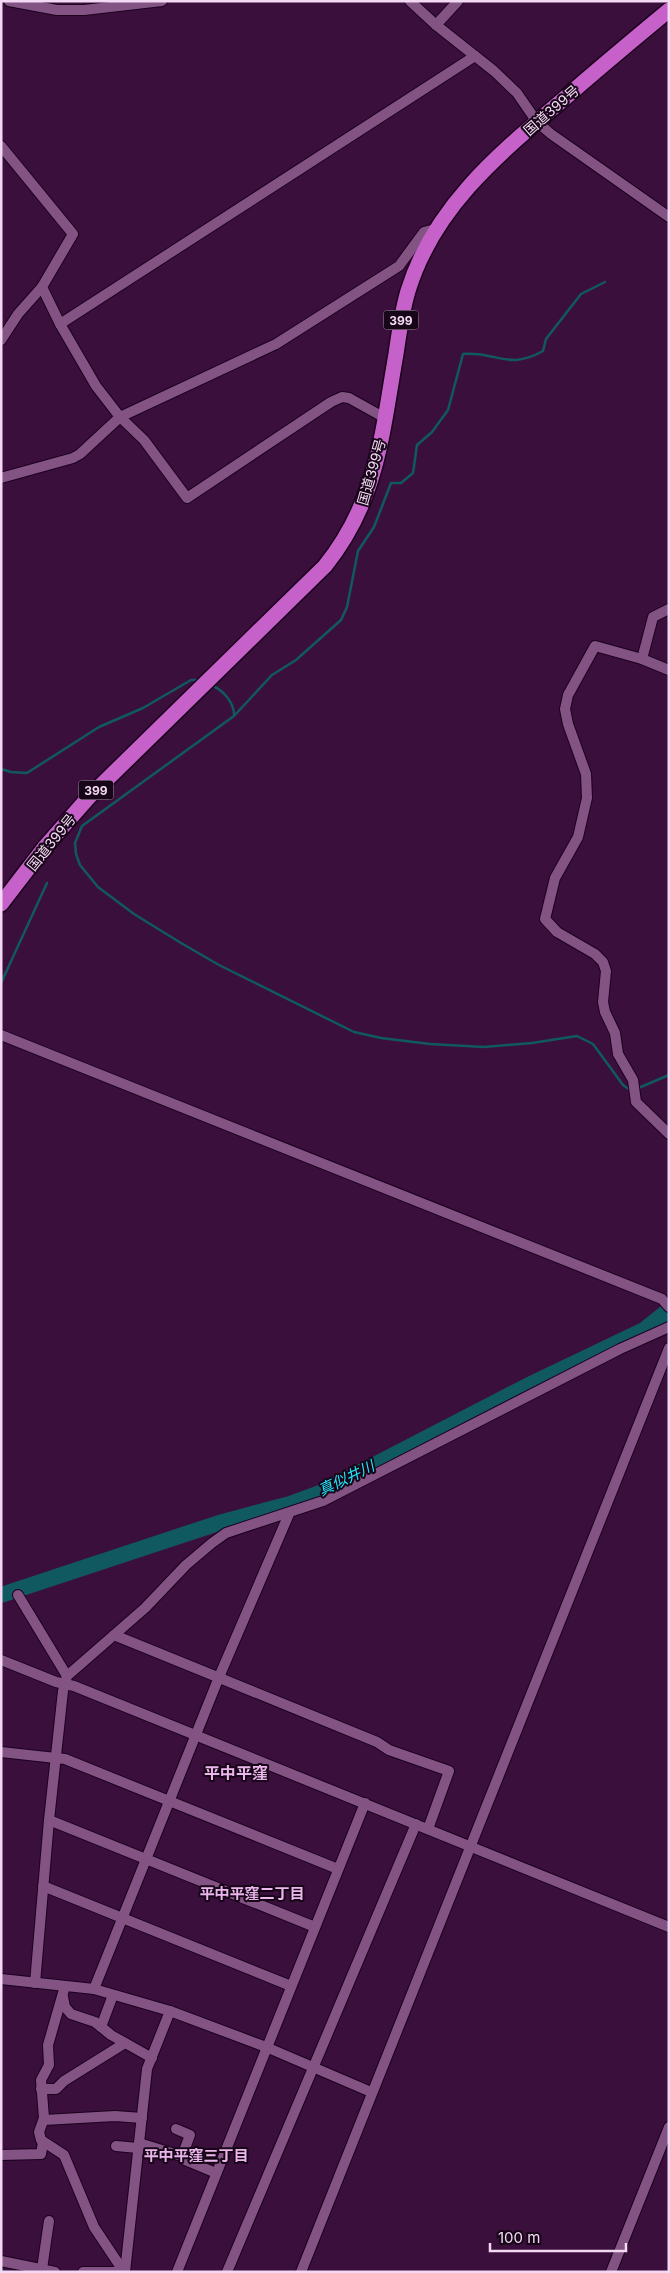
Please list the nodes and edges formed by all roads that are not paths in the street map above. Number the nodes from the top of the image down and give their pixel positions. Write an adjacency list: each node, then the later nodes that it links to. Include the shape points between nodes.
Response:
1 (9, 1): 2 (street, via 57,10)
2 (162, 1)
3 (410, 1): 6 (street)
4 (458, 1): 6 (street)
5 (669, 10): 8 (highway, 国道399号 / 399)
6 (436, 25): 7 (street)
7 (475, 56): 8 (street, via 517,93); 13 (street)
8 (537, 122): 10 (street, via 582,158); 11 (highway, 国道399号 / 399, via 475,178)
9 (1, 146): 12 (street, via 73,234)
10 (669, 217)
11 (435, 230): 15 (street, via 424,232 400,266 276,344); 16 (highway, 国道399号 / 399, via 408,291)
12 (42, 287): 13 (street); 14 (street)
13 (60, 324): 15 (street, via 96,386)
14 (1, 340)
15 (120, 416): 16 (street, via 144,440 187,498 342,397); 17 (street, via 80,454)
16 (385, 418): 21 (highway, 国道399号 / 399, via 380,453 370,486 344,543 325,566 88,798)
17 (1, 478)
18 (669, 609): 19 (street, via 654,617)
19 (642, 658): 20 (street); 23 (street, via 595,646 568,695 565,709 586,774 587,798 578,837 555,878 546,919 557,932 603,962 606,971 605,1012 616,1033 618,1054 636,1102)
20 (669, 670)
21 (1, 904)
22 (1, 1035): 24 (street)
23 (669, 1134)
24 (666, 1300)
25 (669, 1327): 28 (street, via 323,1501)
26 (669, 1348): 27 (street)
27 (664, 1371): 42 (street)
28 (289, 1514): 30 (street, via 226,1533 212,1542); 32 (street)
29 (18, 1594): 33 (street)
30 (114, 1634): 32 (street); 33 (street)
31 (1, 1660): 33 (street)
32 (219, 1678): 34 (street); 41 (street, via 377,1742 389,1750 450,1771)
33 (66, 1680): 34 (street); 36 (street)
34 (196, 1736): 37 (street); 38 (street)
35 (1, 1752): 36 (street)
36 (56, 1757): 37 (street); 39 (street)
37 (169, 1802): 43 (street); 44 (street)
38 (366, 1803): 40 (street); 44 (street)
39 (49, 1820): 43 (street); 45 (street)
40 (416, 1824): 41 (street); 61 (street)
41 (428, 1829): 42 (street)
42 (470, 1846): 48 (street); 63 (street)
43 (146, 1859): 46 (street); 47 (street)
44 (338, 1870): 47 (street)
45 (43, 1886): 46 (street); 50 (street)
46 (123, 1917): 52 (street); 53 (street)
47 (315, 1927): 52 (street)
48 (669, 1927)
49 (1, 1979): 50 (street)
50 (35, 1983): 51 (street)
51 (65, 1986): 53 (street); 55 (street)
52 (291, 1986): 59 (street)
53 (94, 1989): 54 (street)
54 (113, 1995): 56 (street); 57 (street)
55 (63, 1998): 57 (street, via 71,2014); 62 (street, via 48,2045 49,2065 41,2078)
56 (170, 2011): 59 (street); 60 (street)
57 (101, 2027): 58 (street)
58 (125, 2043): 60 (street); 62 (street, via 56,2089)
59 (266, 2047): 61 (street); 73 (street)
60 (152, 2058): 64 (street, via 147,2069)
61 (314, 2067): 63 (street); 82 (street)
62 (40, 2089): 65 (street)
63 (372, 2092): 83 (street)
64 (142, 2118): 65 (street, via 121,2115); 69 (street)
65 (44, 2120): 68 (street, via 39,2132)
66 (669, 2127): 84 (street)
67 (176, 2129): 71 (street, via 190,2135)
68 (44, 2142): 72 (street, via 41,2154); 80 (street, via 64,2155 94,2227)
69 (139, 2145): 70 (street); 71 (street, via 178,2155); 80 (street)
70 (116, 2146)
71 (181, 2153): 73 (street, via 185,2160)
72 (1, 2155)
73 (216, 2173): 81 (street)
74 (49, 2221): 76 (street)
75 (5, 2265): 76 (street)
76 (42, 2269): 77 (street)
77 (55, 2272)
78 (84, 2272): 79 (street)
79 (115, 2272)
80 (124, 2272)
81 (177, 2272)
82 (227, 2272)
83 (301, 2272)
84 (611, 2272)

